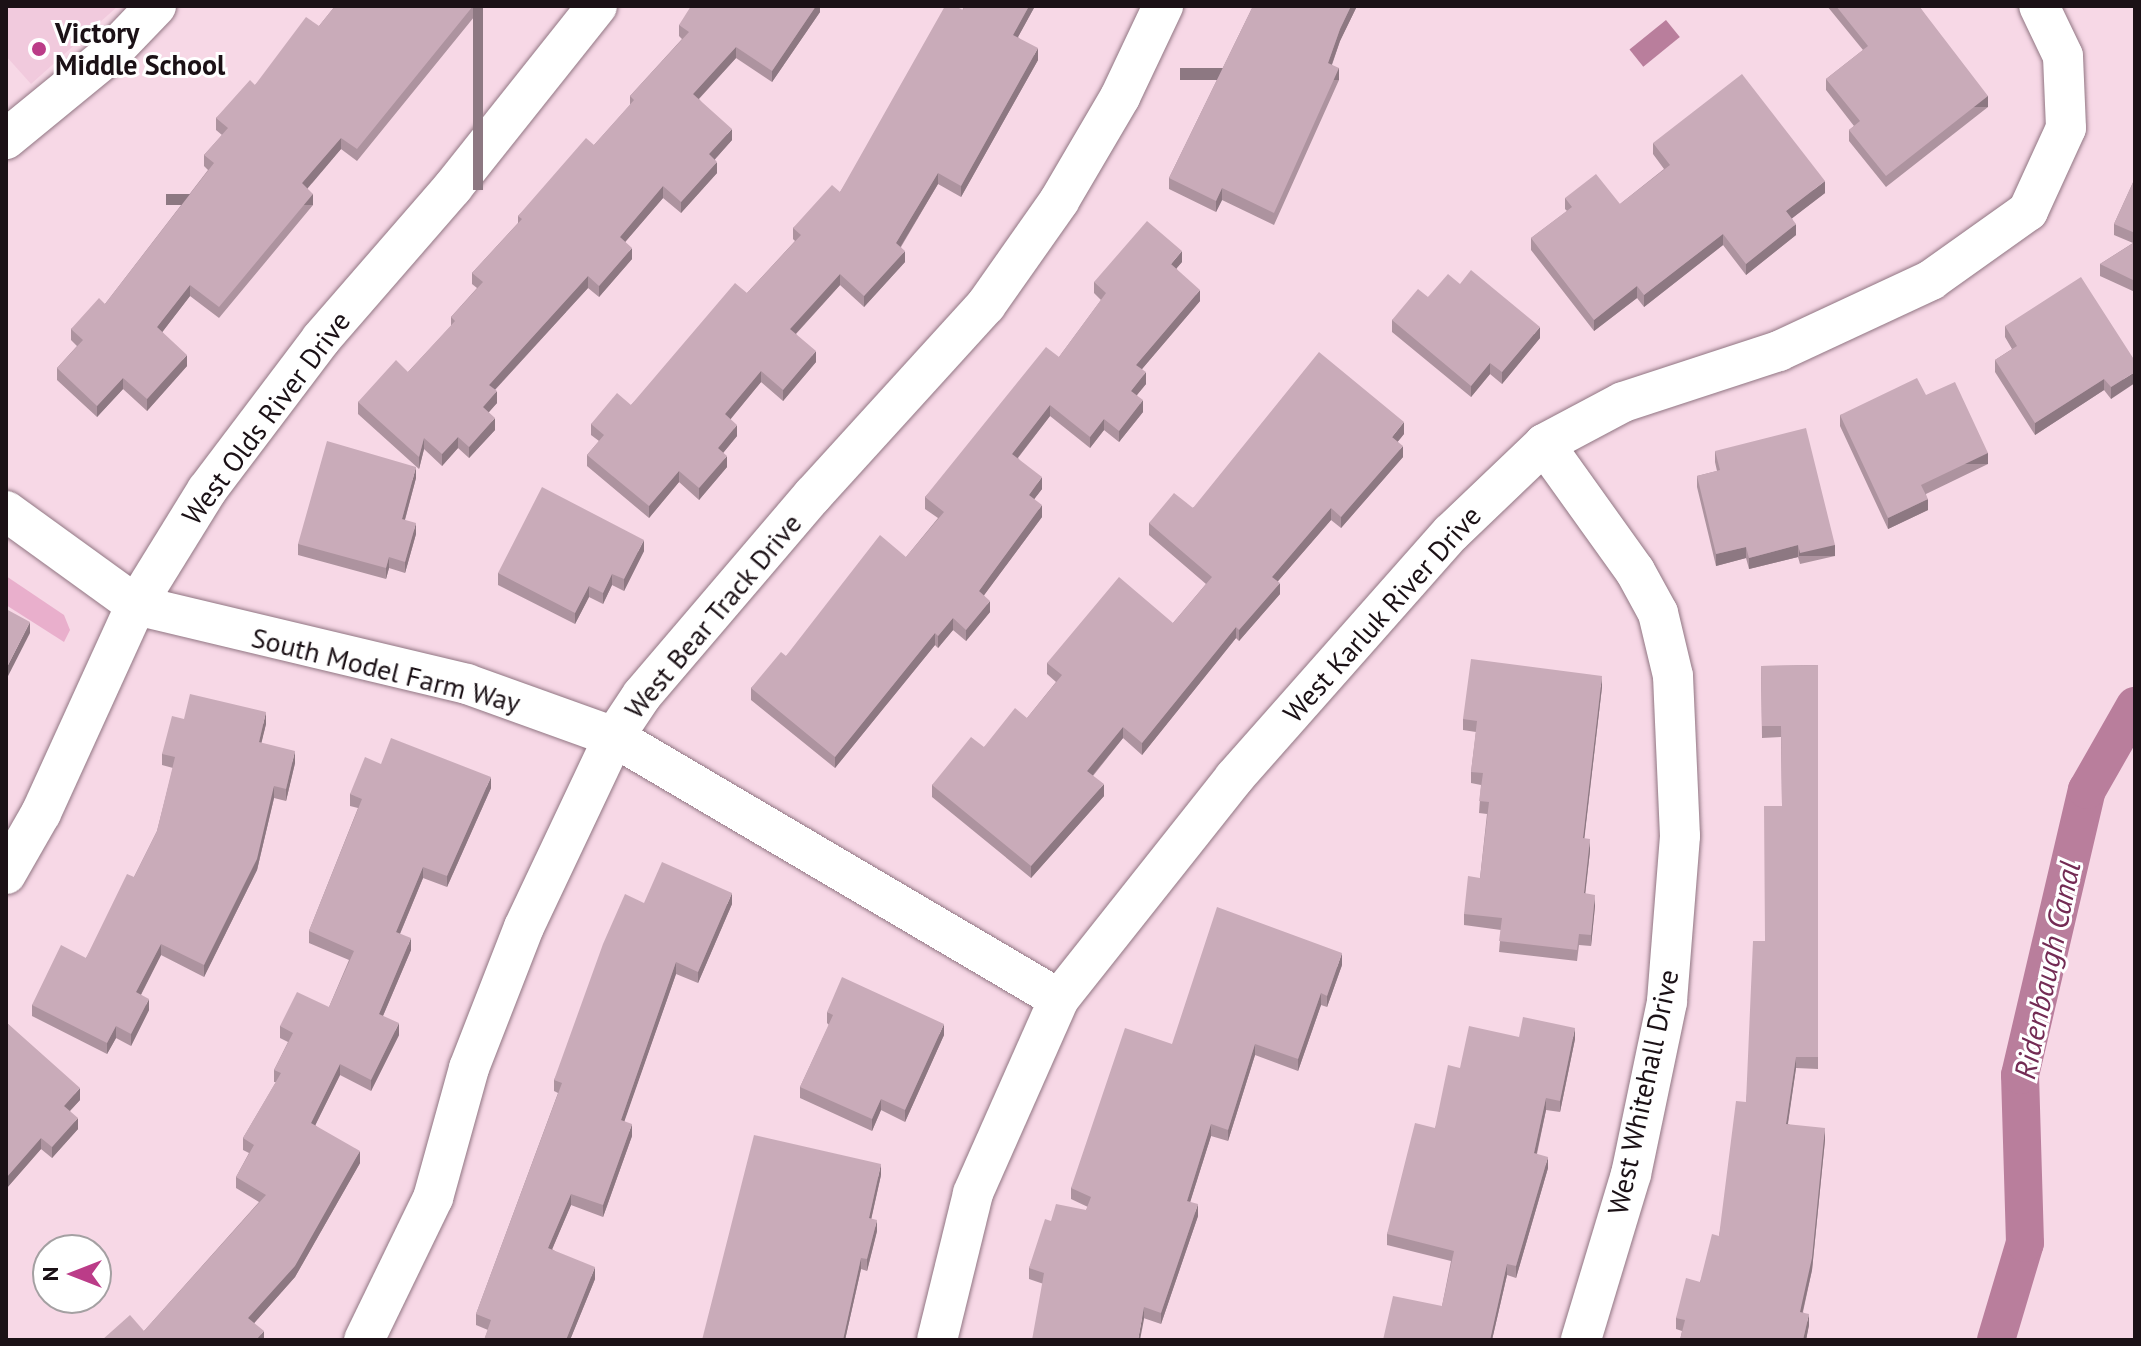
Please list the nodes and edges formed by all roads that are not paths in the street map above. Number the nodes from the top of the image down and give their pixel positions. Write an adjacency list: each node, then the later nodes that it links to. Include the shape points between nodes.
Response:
1 (156, 6): 5 (street, via 111,53)
2 (597, 6): 8 (street, West Olds River Drive, via 453,187 321,339 207,490)
3 (1163, 6): 9 (street, West Bear Track Drive, via 1120,97 1059,201 986,305 813,495 642,695)
4 (2039, 6): 6 (street, West Karluk River Drive, via 2063,56 2066,128 2028,211 1931,280 1779,351 1623,402)
5 (6, 139)
6 (1544, 444): 11 (street, West Karluk River Drive, via 1451,533 1234,778); 14 (street, West Whitehall Drive, via 1635,571 1658,613 1673,676 1680,836 1667,1002 1631,1174)
7 (6, 511): 8 (street, South Model Farm Way)
8 (136, 605): 9 (street, South Model Farm Way, via 467,684); 10 (street, West Olds River Drive, via 41,813)
9 (614, 737): 11 (street, South Model Farm Way); 12 (street, West Bear Track Drive, via 524,927 469,1068 433,1198)
10 (6, 874)
11 (1059, 999): 13 (street, West Karluk River Drive, via 973,1193)
12 (364, 1340)
13 (937, 1340)
14 (1581, 1340)

